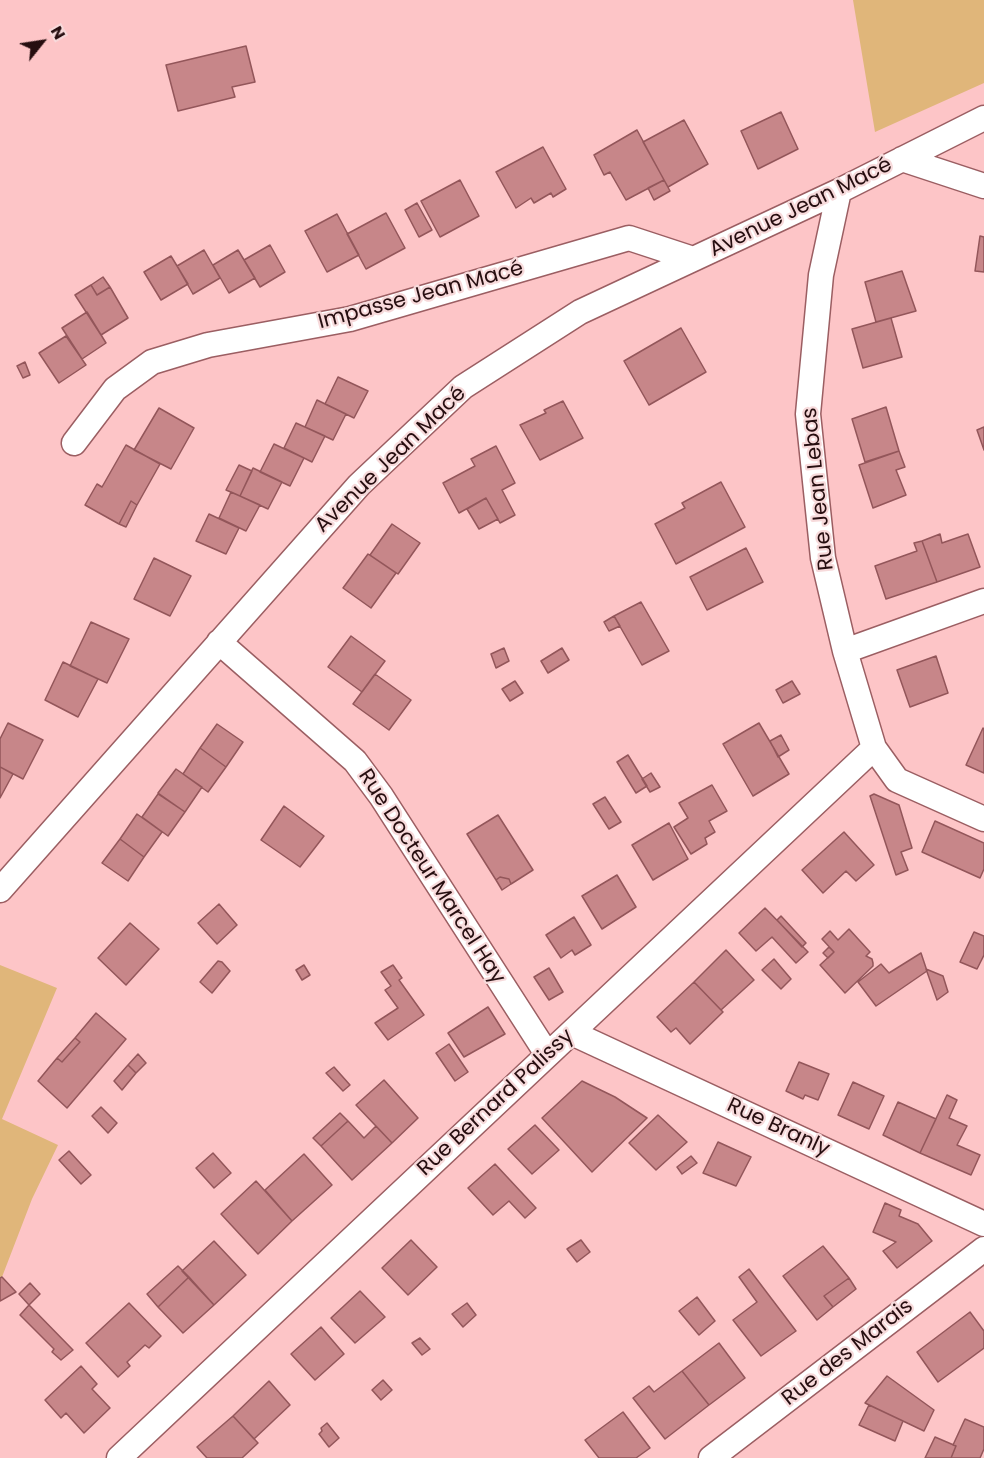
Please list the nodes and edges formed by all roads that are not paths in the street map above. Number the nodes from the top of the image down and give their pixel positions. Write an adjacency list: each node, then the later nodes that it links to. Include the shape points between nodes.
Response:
1 (984, 118): 2 (street, Avenue Jean Macé)
2 (902, 159): 3 (street); 4 (street, Avenue Jean Macé)
3 (984, 186)
4 (839, 191): 5 (street, Avenue Jean Macé); 9 (street, Rue Jean Lebas, via 821,275 808,414 823,558)
5 (693, 259): 6 (street, Impasse Jean Macé, via 629,238 350,319 208,345 152,362 116,389); 8 (street, Avenue Jean Macé, via 580,312 463,387 359,485)
6 (74, 443)
7 (984, 601): 9 (street)
8 (219, 642): 12 (street, Avenue Jean Macé); 14 (street, Rue Docteur Marcel Hay, via 355,761)
9 (844, 651): 10 (street, Rue Jean Lebas)
10 (874, 748): 11 (street, Rue Jean Lebas, via 897,780); 13 (street, Rue Bernard Palissy)
11 (984, 819)
12 (0, 890)
13 (572, 1033): 14 (street, Rue Bernard Palissy); 15 (street, Rue Branly)
14 (547, 1054): 17 (street, Rue Bernard Palissy)
15 (984, 1224)
16 (984, 1249): 18 (street, Rue des Marais)
17 (118, 1458)
18 (711, 1458)

